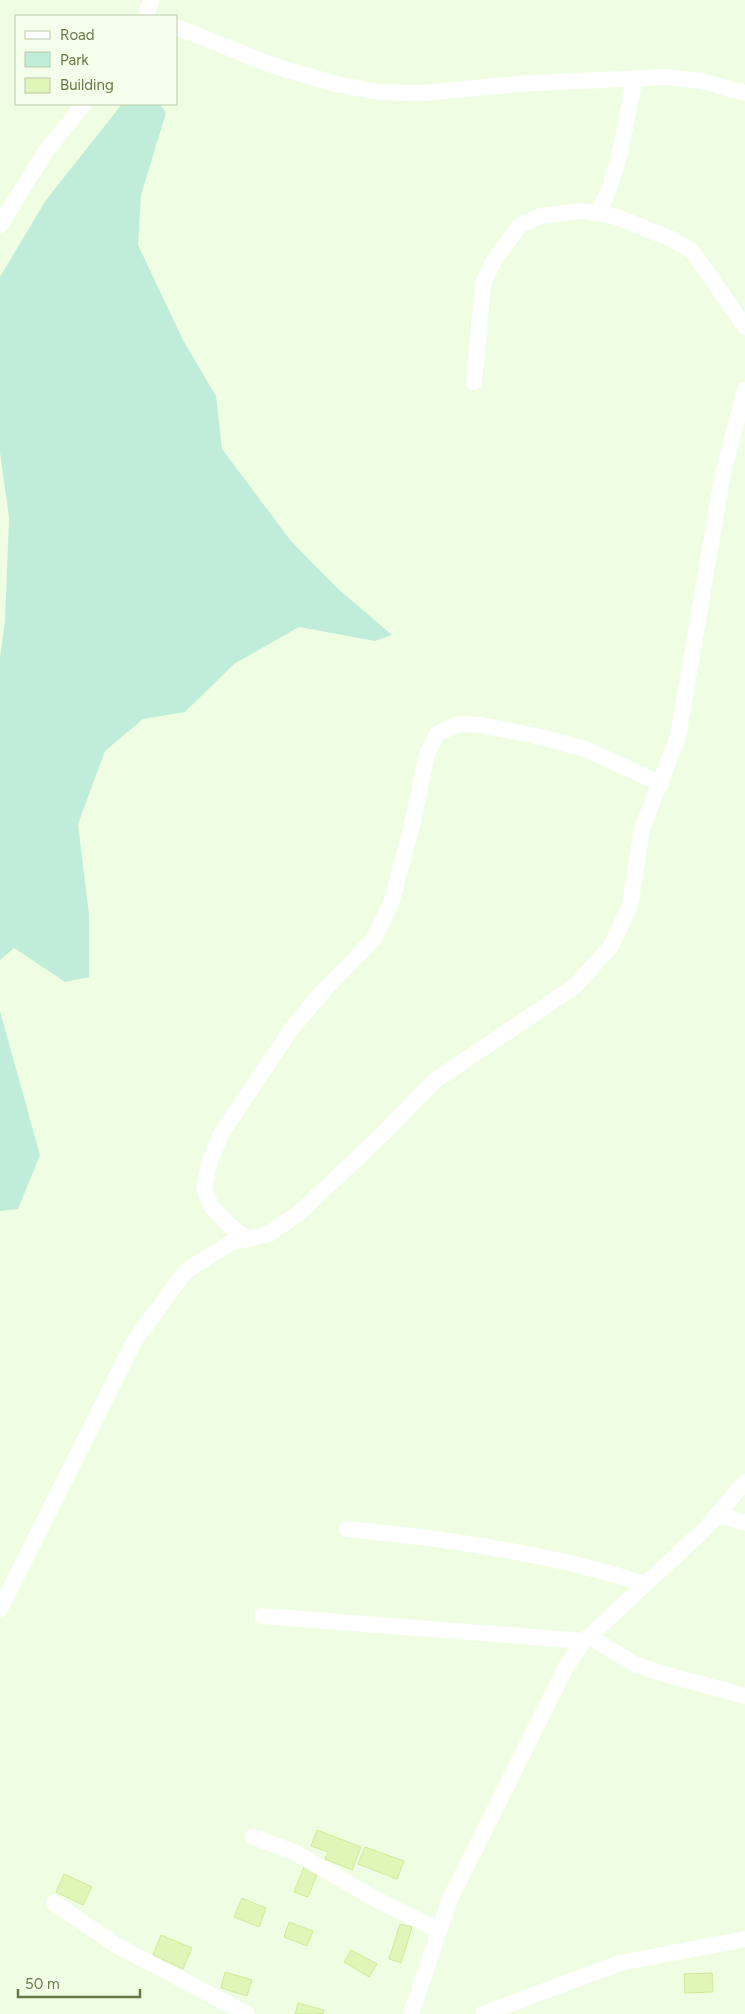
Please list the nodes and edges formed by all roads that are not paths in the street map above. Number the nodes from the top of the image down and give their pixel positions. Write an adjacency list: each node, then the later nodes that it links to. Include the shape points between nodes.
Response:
1 (151, 0): 2 (street)
2 (146, 15)
3 (178, 28): 4 (street, via 277,67 379,92 423,94 518,84)
4 (635, 78): 5 (street, via 693,80); 7 (street, via 615,173 609,194)
5 (745, 93)
6 (83, 105): 8 (street, via 46,151)
7 (598, 214): 9 (street, via 645,227 693,252); 10 (street, via 581,211 541,216 520,225 494,260 482,284)
8 (0, 225)
9 (745, 327)
10 (474, 382)
11 (745, 390): 12 (street, via 723,473 678,736)
12 (661, 784): 13 (street, via 642,829 630,905 610,946 575,986 433,1082 300,1212 268,1234); 13 (street, via 588,750 541,738 481,725 458,724 437,734 427,754 392,903 373,940 292,1028 221,1134 209,1164 204,1188 211,1206)
13 (247, 1239): 19 (street, via 230,1243 186,1271 135,1340)
14 (745, 1482): 15 (street)
15 (718, 1514): 16 (street); 18 (street)
16 (745, 1523)
17 (347, 1529): 18 (street, via 498,1548)
18 (645, 1584): 21 (street)
19 (0, 1608)
20 (262, 1616): 21 (street)
21 (586, 1639): 22 (street, via 634,1664 667,1676); 25 (street, via 566,1667 474,1848)
22 (745, 1696)
23 (253, 1837): 25 (street, via 294,1852 377,1900)
24 (54, 1903): 27 (street, via 116,1945)
25 (439, 1930): 28 (street)
26 (745, 1939): 29 (street, via 620,1963)
27 (247, 2014)
28 (412, 2014)
29 (483, 2014)

